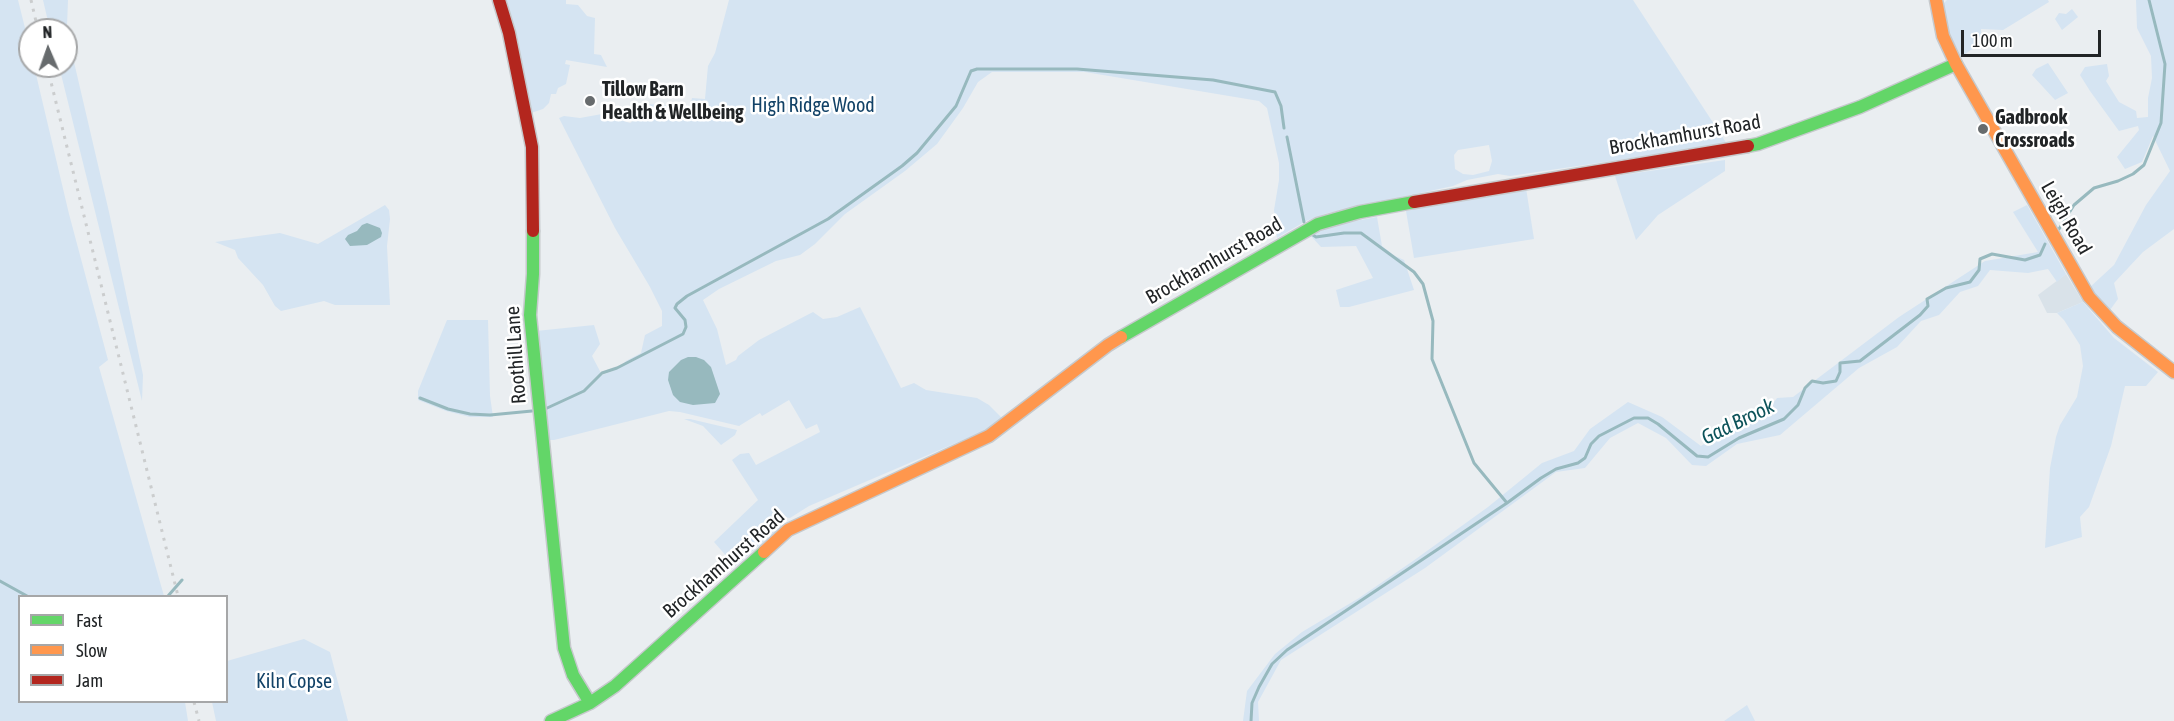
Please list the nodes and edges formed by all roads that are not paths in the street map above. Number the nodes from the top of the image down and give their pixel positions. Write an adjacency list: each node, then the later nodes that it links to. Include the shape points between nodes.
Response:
1 (499, 0): 5 (street, Roothill Lane, via 532,147 530,315 564,648 573,675)
2 (1936, 0): 3 (street, Leigh Road, via 1944,36)
3 (1956, 64): 4 (street, Leigh Road, via 2089,297 2117,327); 5 (street, Brockhamhurst Road, via 1860,107 1758,144 1476,190 1318,224 1108,345 989,436 788,530)
4 (2174, 372)
5 (590, 704): 6 (street, Brockhamhurst Road)
6 (551, 721)

